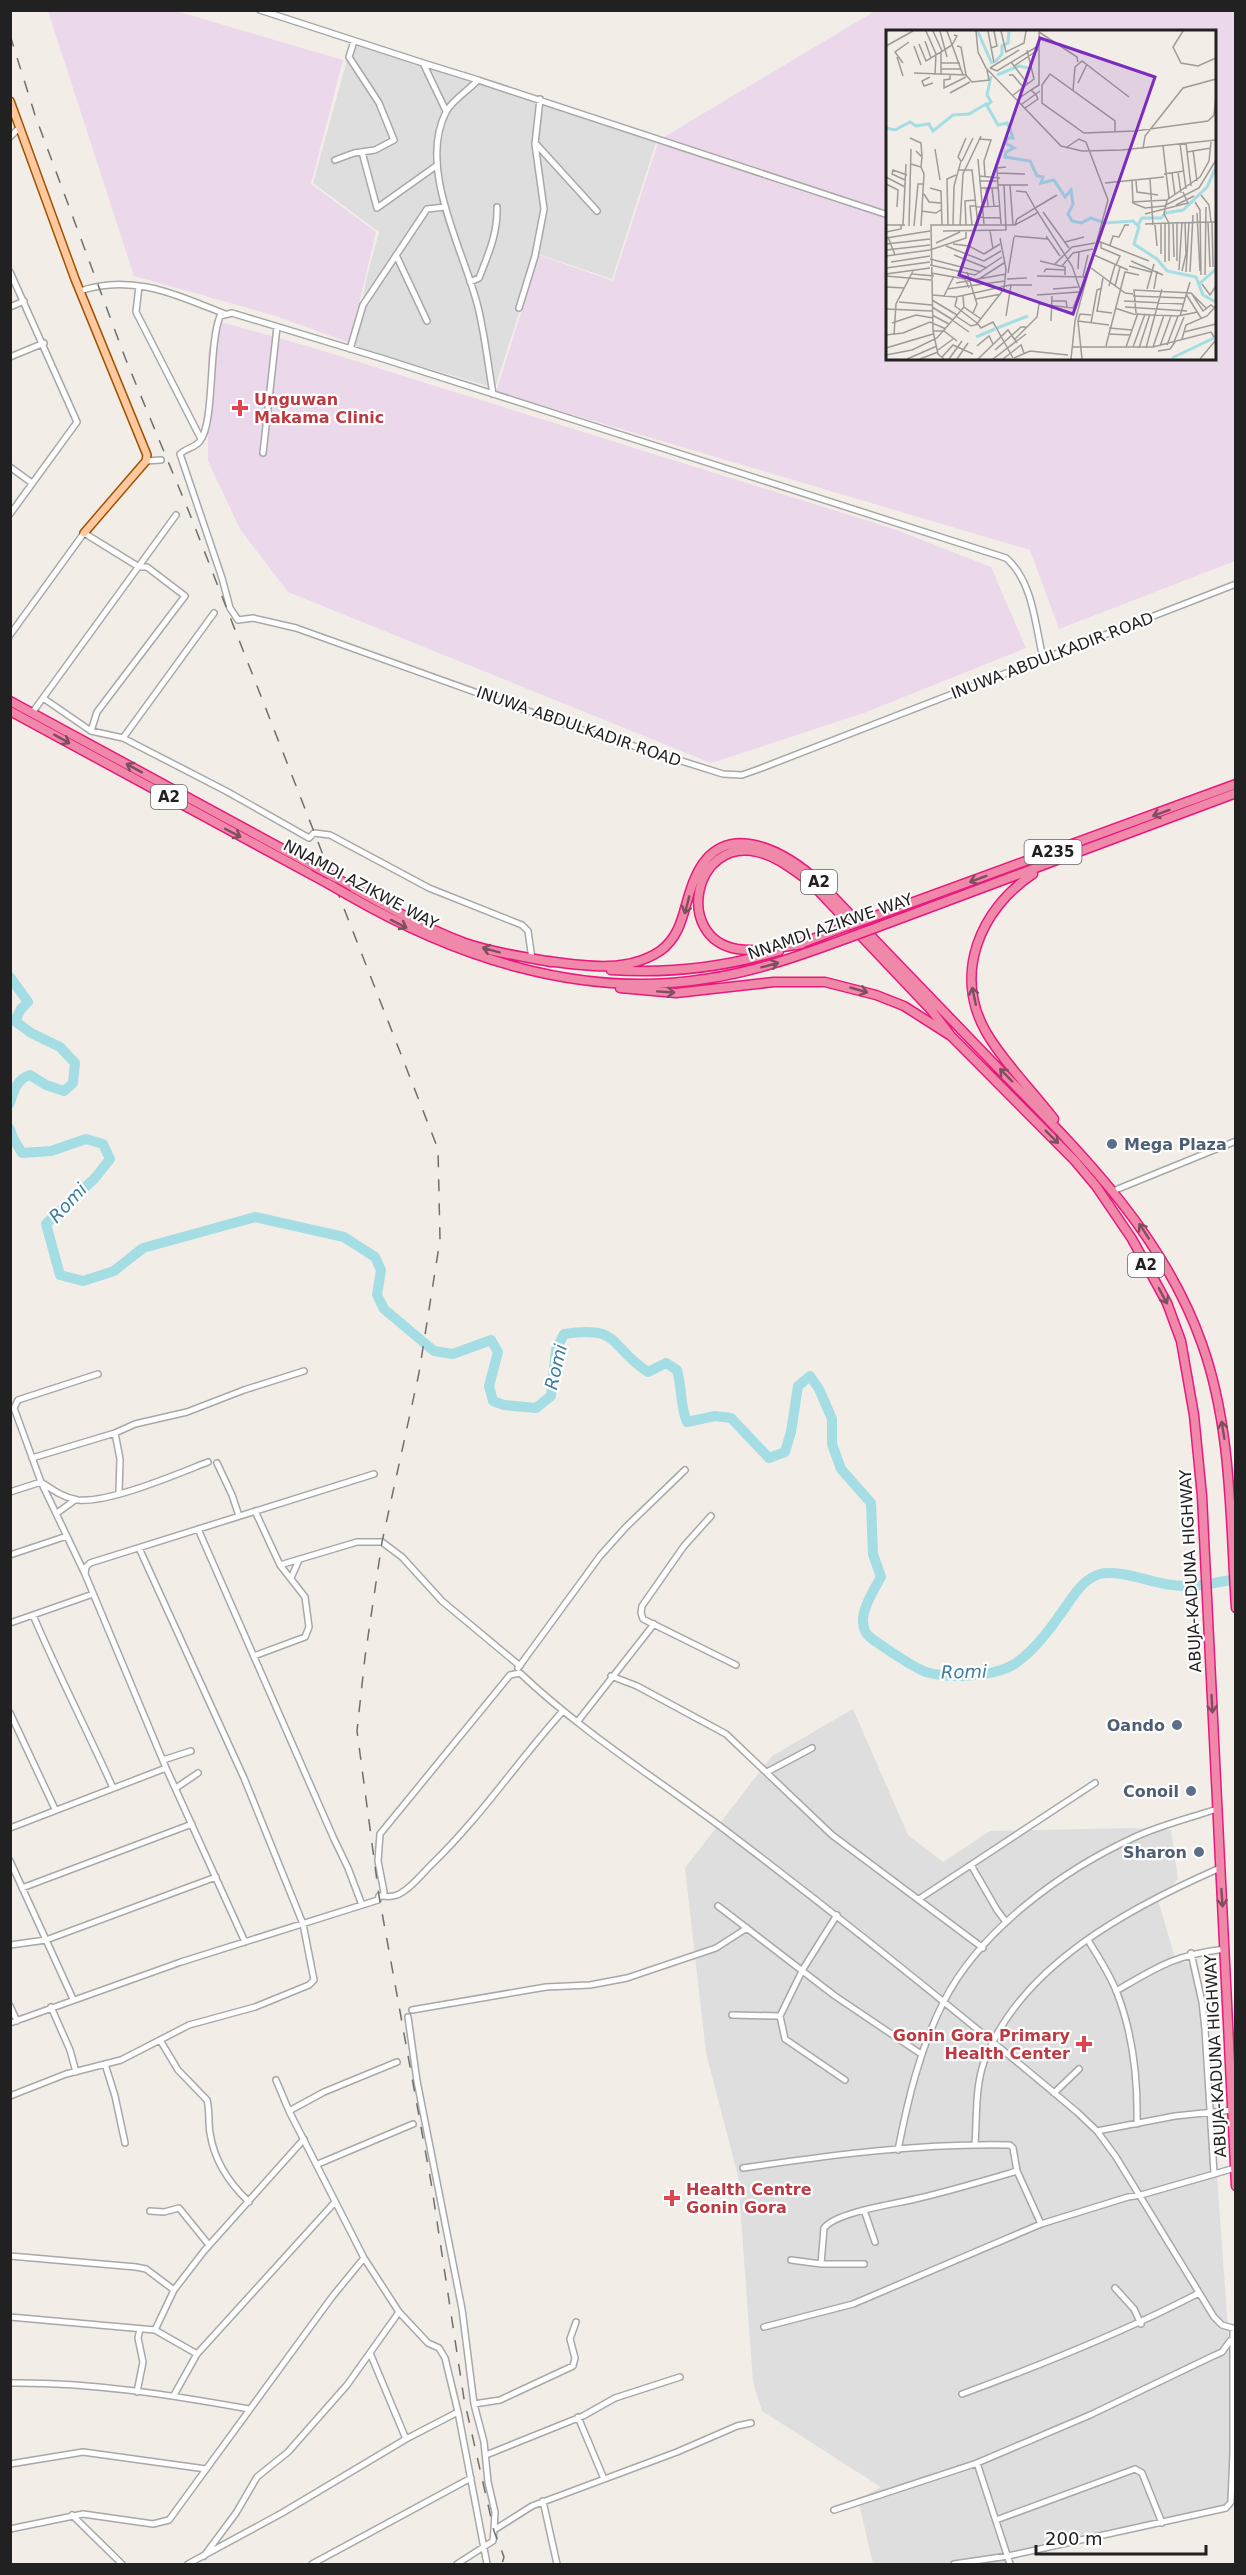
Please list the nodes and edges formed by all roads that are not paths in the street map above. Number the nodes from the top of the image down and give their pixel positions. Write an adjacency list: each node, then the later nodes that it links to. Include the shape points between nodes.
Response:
1 (260, 10): 2 (street)
2 (354, 41): 3 (street); 11 (street, via 349,57 379,103 394,140)
3 (423, 63): 4 (street); 7 (street)
4 (478, 80): 5 (street); 7 (street)
5 (540, 99): 10 (street); 17 (street)
6 (10, 100): 8 (main road)
7 (446, 111): 13 (street)
8 (19, 128): 9 (street); 22 (main road)
9 (10, 137)
10 (536, 144): 16 (street); 25 (street, via 544,209)
11 (362, 152): 12 (street); 13 (street, via 377,208)
12 (335, 160)
13 (436, 166): 14 (street)
14 (445, 207): 18 (street, via 427,209); 20 (street)
15 (497, 207): 20 (street, via 498,223 491,248 479,278)
16 (597, 210)
17 (886, 214)
18 (396, 255): 27 (street); 30 (street, via 363,304)
19 (10, 272): 23 (street)
20 (470, 282): 32 (street)
21 (139, 286): 22 (street, via 98,285); 26 (street, via 168,292); 33 (street, via 136,312)
22 (80, 291): 36 (main road, via 129,407)
23 (24, 300): 24 (street); 29 (street)
24 (10, 307)
25 (519, 308)
26 (225, 314): 28 (street); 33 (street, via 220,316 213,343 207,419)
27 (427, 321)
28 (277, 327): 30 (street); 34 (street)
29 (44, 343): 31 (street); 38 (street, via 77,422)
30 (350, 349): 32 (street)
31 (10, 357)
32 (493, 394): 46 (street, via 1006,558 1017,567 1024,582)
33 (201, 440): 46 (street, INUWA ABDULKADIR ROAD, via 180,454 181,461 230,608 238,620 253,618 296,628 570,726 723,774 742,775 759,769)
34 (263, 453)
35 (161, 460): 36 (street)
36 (146, 461): 41 (main road)
37 (10, 467): 38 (street)
38 (32, 483): 39 (street)
39 (10, 514)
40 (176, 515): 42 (street)
41 (84, 533): 42 (street); 45 (street)
42 (139, 567): 47 (street); 50 (street, via 147,567 185,596 98,712)
43 (1236, 584): 46 (street, INUWA ABDULKADIR ROAD)
44 (214, 613): 51 (street)
45 (10, 635)
46 (1043, 658)
47 (43, 698): 49 (street); 50 (street)
48 (14, 708): 49 (highway, NNAMDI AZIKWE WAY / A2); 58 (highway, NNAMDI AZIKWE WAY / A2, one-way to 58, bridge, via 413,931 464,952)
49 (32, 713): 56 (highway, NNAMDI AZIKWE WAY / A2, one-way to 49, bridge, via 466,943 416,922)
50 (91, 731): 51 (street)
51 (123, 738): 56 (street, via 309,838 314,833 330,836 429,888 522,925 528,931)
52 (1236, 784): 55 (highway, NNAMDI AZIKWE WAY / A235, one-way to 55, bridge)
53 (1236, 793): 54 (highway, NNAMDI AZIKWE WAY / A235)
54 (1047, 865): 58 (highway, NNAMDI AZIKWE WAY / A235, one-way to 54, bridge, via 621,984 705,980 783,962); 60 (highway, one-way to 54, via 987,1034 971,986 975,950 988,917 1009,892)
55 (801, 944): 57 (highway, NNAMDI AZIKWE WAY / A235, via 734,963 680,970 615,971); 59 (highway, via 737,949 714,937 701,919 698,905 698,892 708,869 743,851 757,852 787,865 809,881)
56 (532, 959): 57 (highway, NNAMDI AZIKWE WAY / A2)
57 (548, 961): 60 (highway, A2, one-way to 57, via 820,883 795,862 771,849 746,843 714,854 694,879 678,930 657,952 623,965)
58 (566, 979): 59 (highway, A2, one-way to 59, via 676,993 774,982 825,982 904,1006)
59 (951, 1036): 110 (highway, ABUJA-KADUNA HIGHWAY / A2, one-way to 110, via 1096,1186 1132,1239 1167,1303 1181,1341 1202,1496)
60 (1061, 1133): 62 (highway, A2)
61 (1236, 1141): 62 (street)
62 (1113, 1191): 88 (highway, A2, one-way to 62, via 1224,1435 1202,1343 1156,1251)
63 (304, 1371): 65 (street)
64 (98, 1374): 66 (street, via 15,1403)
65 (115, 1433): 66 (street); 73 (street, via 120,1459)
66 (32, 1458): 71 (street)
67 (208, 1462): 73 (street)
68 (217, 1463): 77 (street)
69 (685, 1470): 94 (street, via 600,1556)
70 (374, 1474): 75 (street)
71 (41, 1482): 72 (street); 74 (street); 76 (street)
72 (10, 1492)
73 (119, 1492): 74 (street)
74 (76, 1500): 76 (street)
75 (255, 1511): 77 (street); 84 (street)
76 (57, 1514): 80 (street)
77 (239, 1516): 79 (street)
78 (711, 1516): 91 (street, via 684,1546 642,1606 641,1616)
79 (198, 1529): 81 (street); 92 (street)
80 (67, 1536): 82 (street); 85 (street)
81 (139, 1548): 85 (street, via 90,1563); 124 (street, via 244,1778)
82 (10, 1555)
83 (299, 1560): 84 (street); 86 (street); 94 (street, via 357,1542 382,1542 402,1557 442,1600)
84 (280, 1564): 86 (street)
85 (85, 1574): 87 (street)
86 (291, 1578): 92 (street, via 305,1597 309,1632)
87 (93, 1594): 89 (street); 102 (street)
88 (1235, 1608)
89 (33, 1615): 90 (street); 107 (street)
90 (10, 1623)
91 (654, 1624): 93 (street); 96 (street)
92 (254, 1656): 120 (street)
93 (736, 1665)
94 (520, 1666): 95 (street)
95 (516, 1672): 97 (street); 118 (street, via 380,1834 378,1861)
96 (611, 1676): 99 (street); 104 (street, via 726,1734)
97 (562, 1712): 99 (street); 118 (street, via 446,1850 404,1891 392,1897)
98 (10, 1713): 109 (street)
99 (578, 1721): 122 (street)
100 (812, 1748): 104 (street)
101 (191, 1751): 102 (street)
102 (163, 1760): 103 (street)
103 (166, 1768): 107 (street); 108 (street)
104 (767, 1772): 119 (street, via 832,1835)
105 (198, 1773): 108 (street)
106 (1095, 1783): 114 (street)
107 (113, 1788): 109 (street)
108 (176, 1788): 111 (street)
109 (55, 1809): 112 (street)
110 (1217, 1809): 115 (highway, ABUJA-KADUNA HIGHWAY / A2); 123 (street, via 1136,1836 1099,1855)
111 (192, 1824): 116 (street); 117 (street)
112 (10, 1828)
113 (10, 1862): 117 (street)
114 (971, 1865): 119 (street); 123 (street)
115 (1220, 1868): 127 (street, via 1128,1912); 131 (highway, ABUJA-KADUNA HIGHWAY / A2, one-way to 131)
116 (216, 1877): 126 (street); 128 (street)
117 (22, 1888): 126 (street)
118 (383, 1896): 120 (street)
119 (919, 1899): 130 (street)
120 (362, 1905): 124 (street)
121 (718, 1906): 125 (street)
122 (837, 1915): 133 (street); 136 (street)
123 (1006, 1922): 130 (street)
124 (303, 1924): 128 (street); 145 (street, via 314,1975 309,1985 255,2007 189,2025)
125 (747, 1928): 133 (street); 139 (street, via 695,1957 627,1978 546,1987)
126 (46, 1940): 129 (street); 135 (street)
127 (1088, 1940): 134 (street); 146 (street, via 1040,1979)
128 (245, 1942): 135 (street)
129 (10, 1945)
130 (983, 1948): 136 (street)
131 (1225, 1949): 132 (street); 157 (highway, ABUJA-KADUNA HIGHWAY / A2)
132 (1191, 1953): 134 (street, via 1165,1962); 158 (street, via 1202,2002)
133 (803, 1969): 141 (street); 147 (street, via 835,1996)
134 (1116, 1991): 160 (street, via 1135,2065)
135 (73, 1999): 138 (street)
136 (944, 2001): 146 (street); 147 (street)
137 (10, 2006): 143 (street)
138 (51, 2007): 143 (street); 151 (street)
139 (412, 2010)
140 (732, 2015): 141 (street)
141 (780, 2016): 153 (street, via 785,2039)
142 (408, 2017): 204 (street, via 462,2309)
143 (17, 2021): 144 (street)
144 (10, 2023)
145 (160, 2040): 149 (street); 173 (street, via 178,2070 207,2100 210,2134 221,2164 231,2184)
146 (993, 2043): 154 (street); 164 (street, via 983,2064)
147 (921, 2054): 165 (street)
148 (397, 2062): 156 (street)
149 (105, 2064): 151 (street); 163 (street)
150 (1080, 2069): 154 (street)
151 (76, 2072): 155 (street)
152 (276, 2080): 156 (street)
153 (845, 2080)
154 (1054, 2093): 161 (street)
155 (10, 2096)
156 (289, 2110): 162 (street)
157 (1233, 2110): 158 (street); 168 (highway, ABUJA-KADUNA HIGHWAY / A2)
158 (1210, 2112): 160 (street); 170 (street)
159 (413, 2124): 166 (street)
160 (1137, 2124): 161 (street)
161 (1097, 2131): 172 (street)
162 (304, 2139): 166 (street); 173 (street)
163 (125, 2143)
164 (975, 2144): 165 (street); 169 (street, via 1012,2146)
165 (898, 2150): 167 (street)
166 (318, 2164): 174 (street)
167 (743, 2168)
168 (1234, 2168): 170 (street); 171 (highway, ABUJA-KADUNA HIGHWAY / A2)
169 (1017, 2171): 175 (street); 177 (street)
170 (1215, 2173): 172 (street)
171 (1236, 2186)
172 (1141, 2195): 177 (street); 187 (street)
173 (249, 2202): 179 (street)
174 (334, 2202): 181 (street); 198 (street)
175 (864, 2210): 178 (street); 183 (street, via 826,2225)
176 (150, 2211): 179 (street, via 180,2208)
177 (1041, 2224): 192 (street, via 853,2304)
178 (875, 2241)
179 (209, 2245): 186 (street)
180 (10, 2256): 186 (street, via 147,2269)
181 (364, 2258): 188 (street); 205 (street)
182 (791, 2260): 183 (street)
183 (821, 2264): 184 (street)
184 (864, 2264)
185 (1114, 2288): 191 (street, via 1134,2309)
186 (174, 2290): 195 (street)
187 (1199, 2293): 191 (street); 194 (street, via 1214,2318)
188 (399, 2312): 197 (street); 206 (street, via 445,2358)
189 (10, 2317): 193 (street)
190 (576, 2322): 204 (street, via 570,2339 573,2366 500,2400)
191 (1141, 2324): 202 (street)
192 (764, 2327)
193 (140, 2329): 195 (street); 201 (street, via 143,2362)
194 (1234, 2329): 196 (street)
195 (155, 2330): 198 (street)
196 (1231, 2340): 211 (street, via 1222,2352); 220 (street, via 1231,2502 1222,2510)
197 (370, 2353): 209 (street); 224 (street, via 288,2452 257,2477)
198 (197, 2354): 203 (street)
199 (680, 2376): 207 (street, via 615,2398)
200 (10, 2383): 201 (street)
201 (137, 2392): 203 (street)
202 (962, 2394)
203 (174, 2395): 205 (street)
204 (474, 2404): 210 (street)
205 (249, 2409): 213 (street)
206 (458, 2412): 209 (street); 214 (street)
207 (578, 2417): 210 (street); 215 (street)
208 (751, 2423): 215 (street)
209 (406, 2439): 224 (street)
210 (486, 2455): 222 (street)
211 (977, 2463): 217 (street); 219 (street)
212 (10, 2464): 213 (street, via 83,2452)
213 (207, 2469): 218 (street, via 162,2524 98,2514)
214 (471, 2478): 223 (street); 229 (street)
215 (604, 2479): 216 (street)
216 (543, 2501): 222 (street); 232 (street)
217 (834, 2510)
218 (72, 2515): 221 (street); 227 (street)
219 (996, 2520): 220 (street, via 1135,2469 1142,2473); 225 (street)
220 (1162, 2523): 225 (street)
221 (10, 2529)
222 (495, 2530): 223 (street, via 493,2541)
223 (486, 2547): 230 (street); 231 (street)
224 (204, 2556): 228 (street)
225 (1008, 2556): 226 (street); 233 (street)
226 (959, 2564)
227 (122, 2565)
228 (188, 2565)
229 (312, 2565)
230 (457, 2565)
231 (487, 2565)
232 (557, 2565)
233 (1010, 2565)

